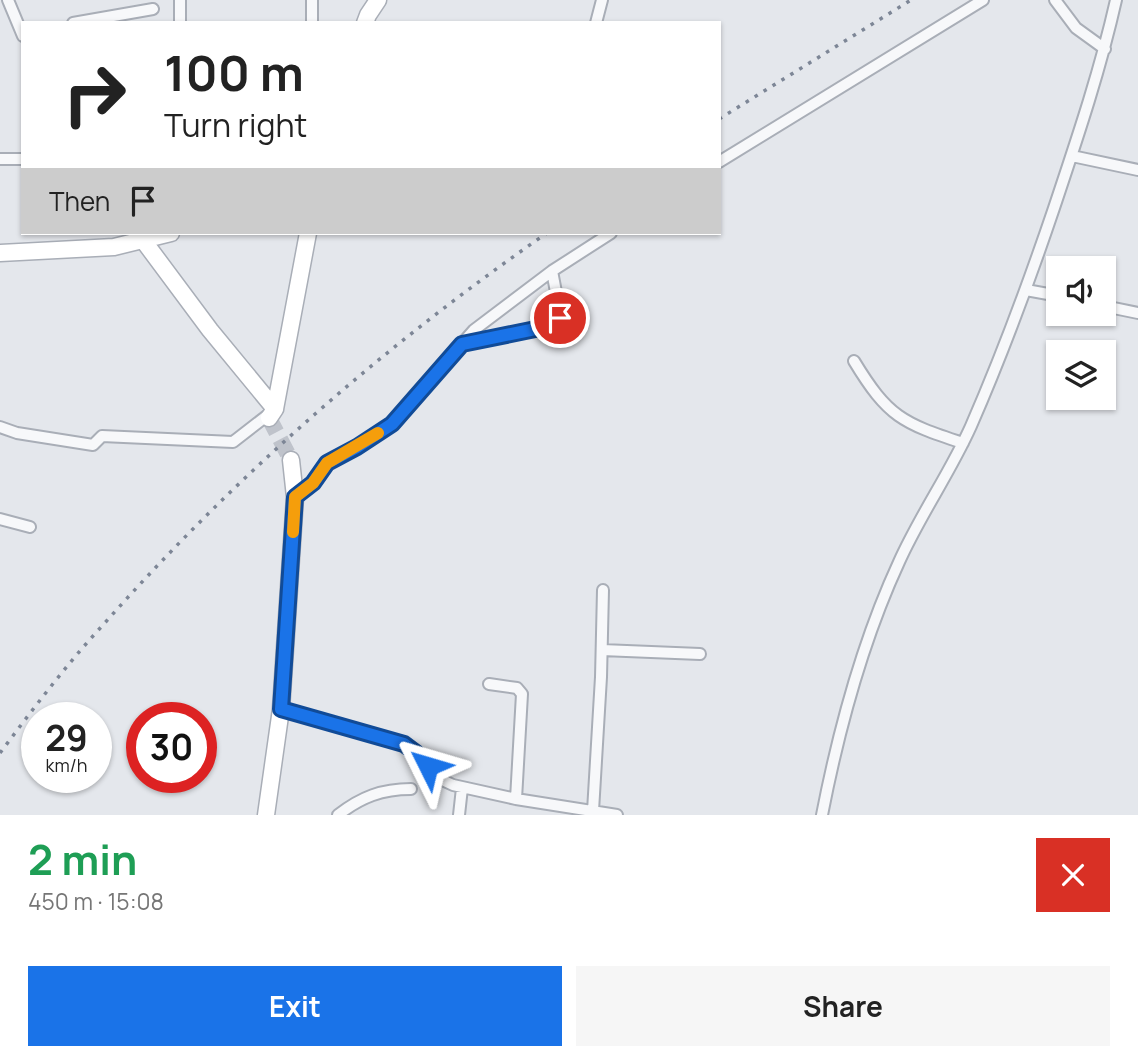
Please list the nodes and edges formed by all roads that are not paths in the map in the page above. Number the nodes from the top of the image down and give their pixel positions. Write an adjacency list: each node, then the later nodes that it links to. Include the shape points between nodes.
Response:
1 (8, 0): 15 (street)
2 (180, 0): 11 (street)
3 (312, 0): 12 (street)
4 (379, 0): 13 (main road)
5 (602, 0): 14 (street)
6 (983, 0): 20 (street)
7 (1055, 0): 16 (street, via 1076,28)
8 (1116, 0): 16 (street)
9 (153, 9): 10 (street)
10 (85, 21)
11 (180, 21)
12 (312, 21)
13 (366, 21)
14 (597, 21)
15 (21, 31)
16 (1105, 49): 17 (street)
17 (1072, 156): 21 (street); 27 (street)
18 (0, 159): 19 (street)
19 (21, 159)
20 (721, 161)
21 (1138, 170)
22 (308, 235): 33 (main road)
23 (608, 235): 26 (street)
24 (141, 237): 25 (main road, via 114,247); 33 (main road)
25 (0, 253)
26 (552, 271): 31 (street); 31 (street, via 558,323)
27 (1026, 290): 28 (street); 35 (street)
28 (1046, 294)
29 (1116, 308): 30 (street)
30 (1138, 313)
31 (462, 344): 37 (street, via 392,424 327,463 313,483)
32 (854, 361): 35 (street, via 895,415)
33 (272, 414): 34 (street, via 233,442 102,436 93,445)
34 (0, 427)
35 (963, 443): 53 (street, via 911,537 873,623 832,763)
36 (291, 460): 37 (main road)
37 (295, 497): 44 (main road)
38 (0, 519): 39 (street)
39 (30, 527)
40 (603, 590): 41 (street)
41 (602, 650): 42 (street); 48 (street)
42 (700, 654)
43 (489, 684): 47 (street, via 517,688 523,694)
44 (281, 709): 45 (street, via 404,744 440,779); 49 (main road)
45 (462, 788): 47 (street); 51 (street)
46 (411, 789): 50 (street, via 370,794)
47 (516, 799): 48 (street)
48 (593, 811): 52 (street)
49 (266, 815)
50 (338, 815)
51 (459, 815)
52 (617, 815)
53 (822, 815)

